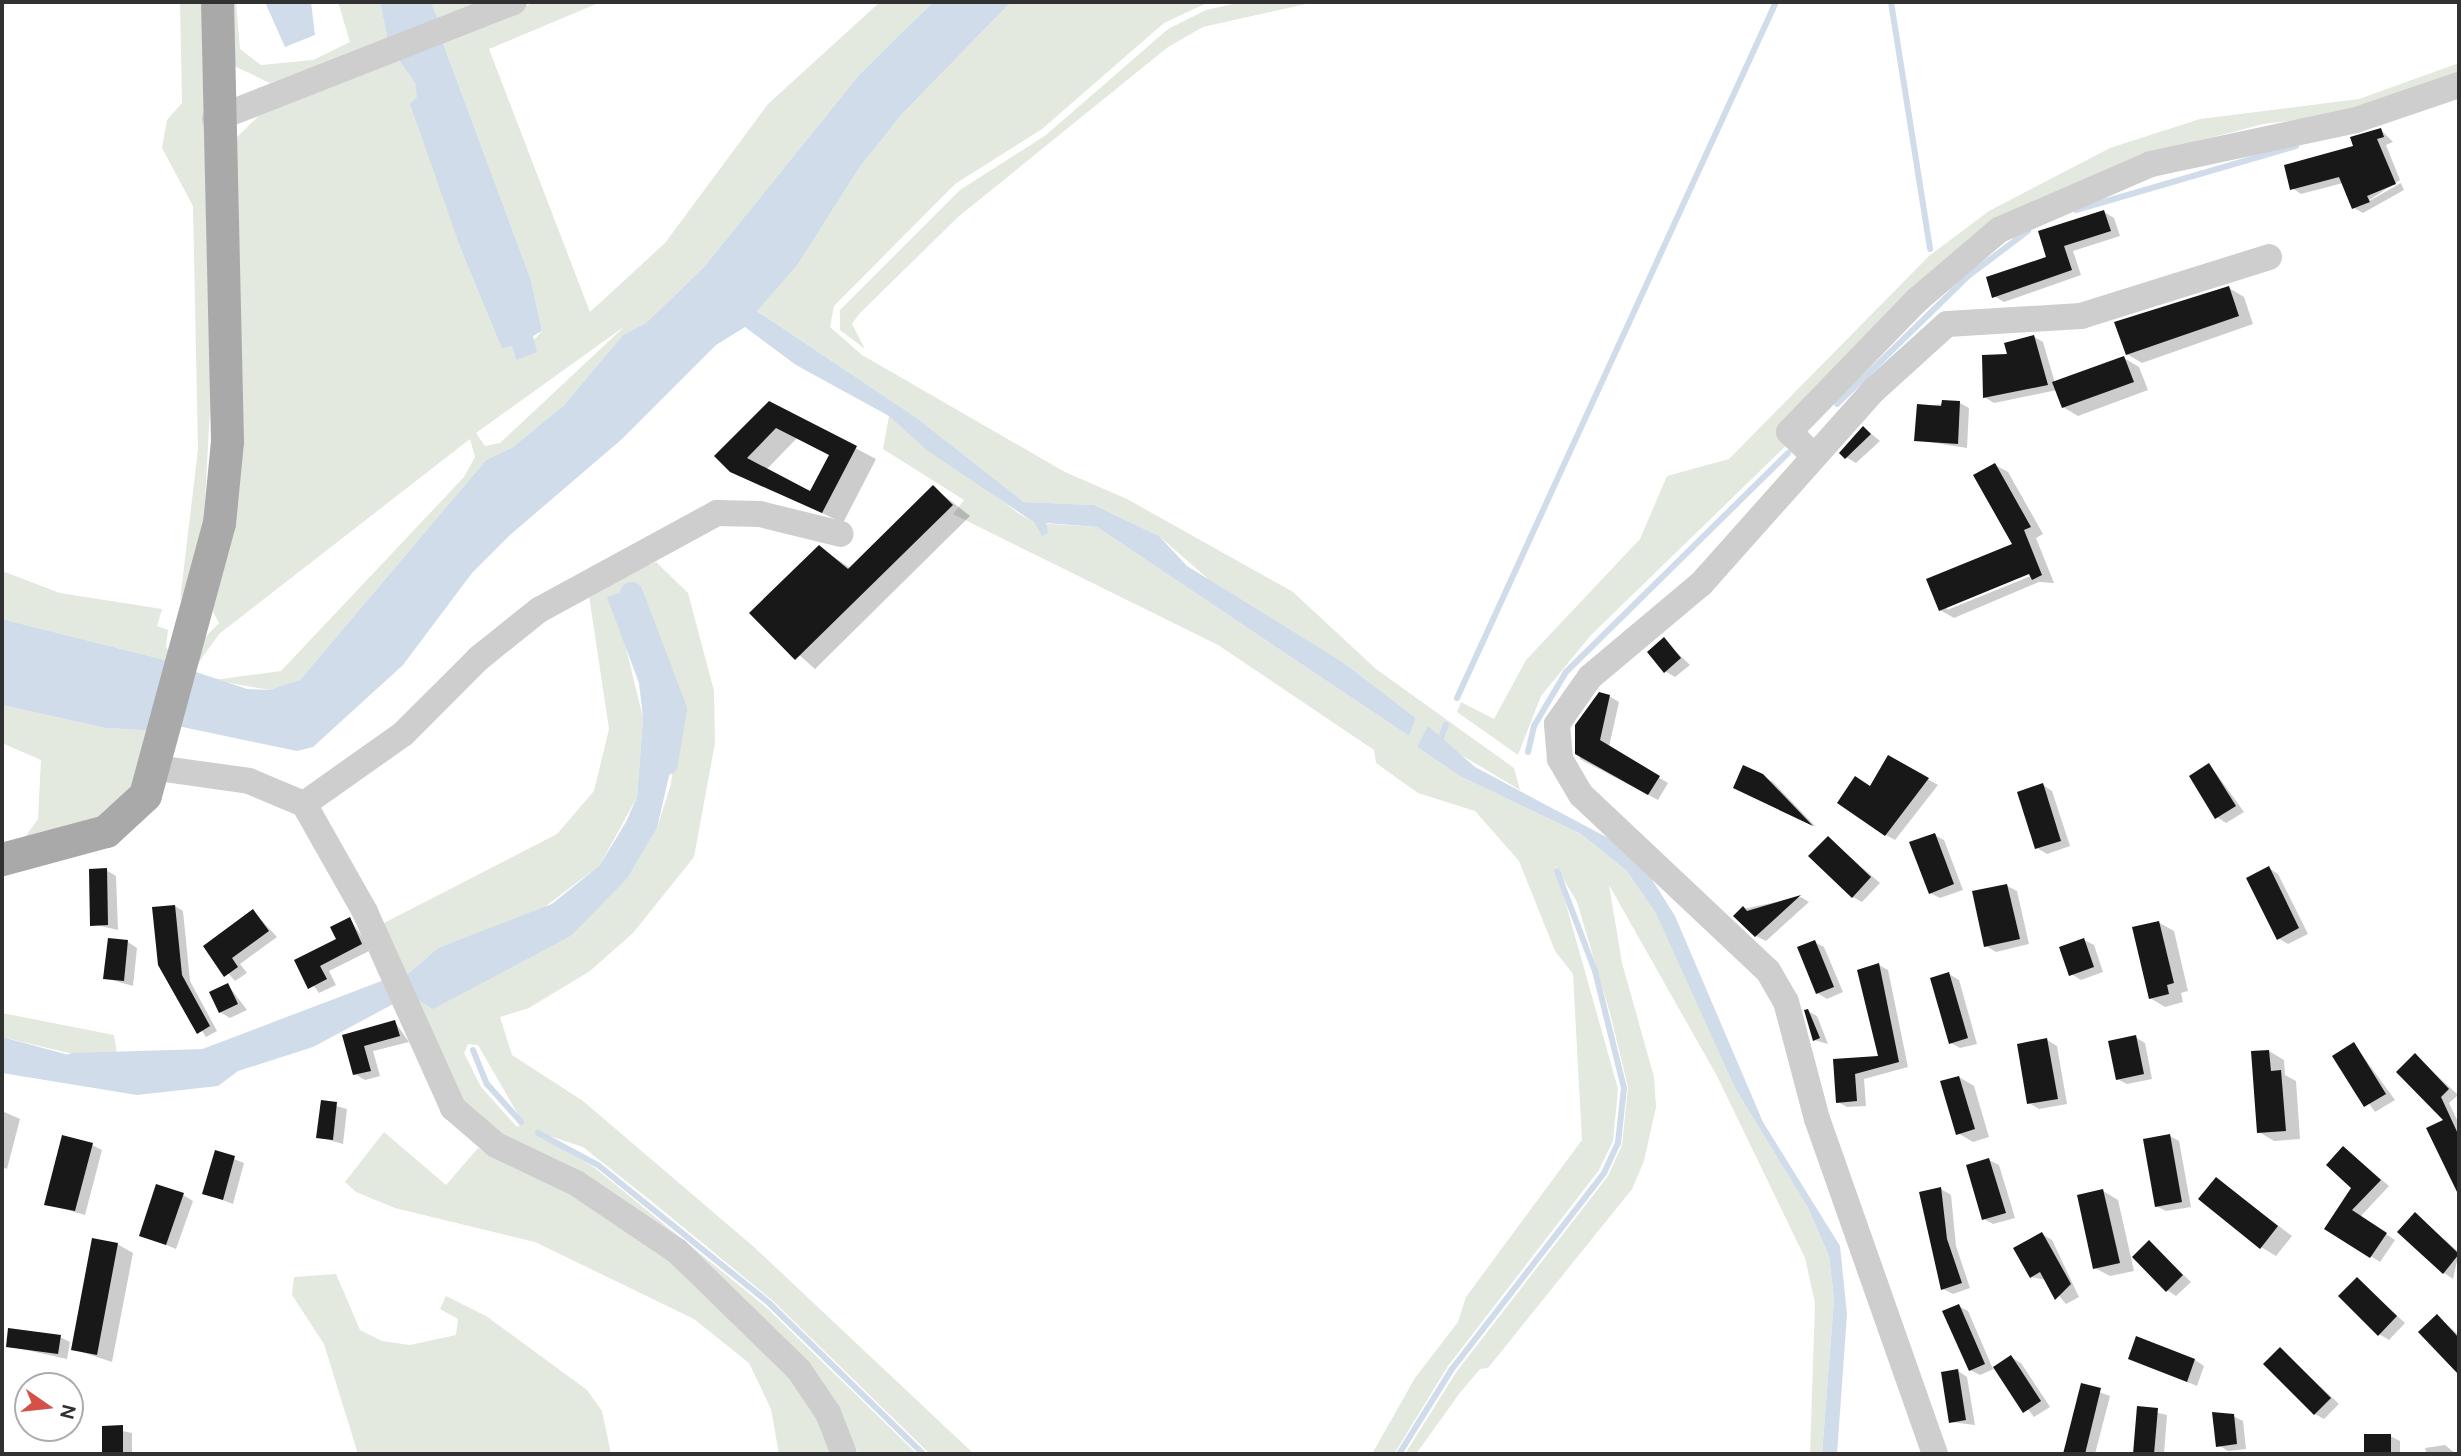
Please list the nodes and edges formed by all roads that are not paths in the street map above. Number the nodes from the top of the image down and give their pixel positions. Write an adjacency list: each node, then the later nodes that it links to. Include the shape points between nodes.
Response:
1 (217, 2): 4 (main road)
2 (514, 2): 4 (street)
3 (2459, 85): 6 (street, via 2356,120 2151,164 1999,230 1917,300 1789,432)
4 (215, 119): 8 (main road, via 226,473)
5 (2269, 257): 6 (street, via 2081,316 1947,324)
6 (1813, 455): 12 (street, via 1701,583 1575,694 1558,724 1557,740 1568,777 1593,809 1768,971 1786,1002 1817,1119)
7 (841, 534): 9 (street, via 760,514 717,513 539,610 479,658 403,734)
8 (160, 752): 9 (street); 10 (main road, via 145,795 106,831)
9 (303, 804): 11 (street, via 410,1007 443,1093 465,1122 496,1145 617,1208 677,1251 799,1370 828,1413)
10 (2, 859)
11 (844, 1454)
12 (1935, 1454)

